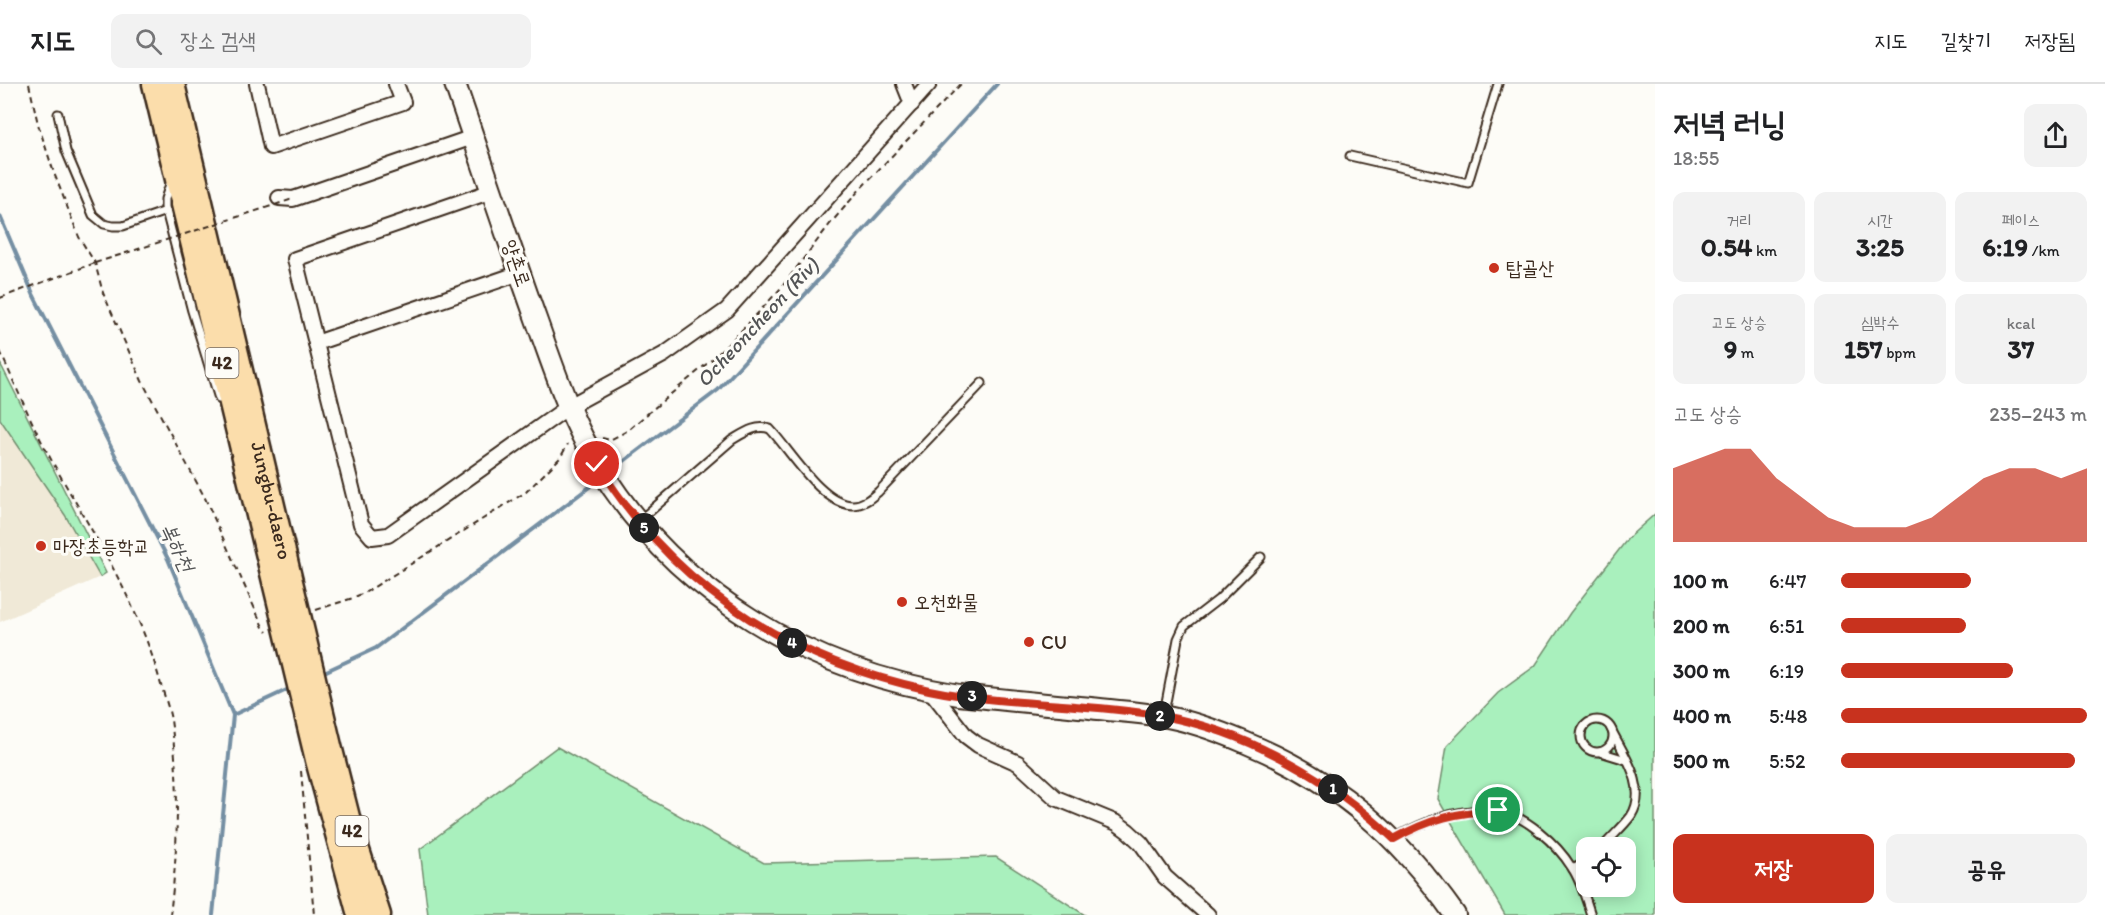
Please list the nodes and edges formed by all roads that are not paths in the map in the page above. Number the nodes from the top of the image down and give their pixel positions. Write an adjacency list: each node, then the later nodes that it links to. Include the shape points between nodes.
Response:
1 (154, 84): 13 (main road, Jungbu-daero / 42)
2 (173, 84): 26 (main road, Jungbu-daero / 42)
3 (257, 84): 4 (street, via 271,147 403,102)
4 (396, 84)
5 (455, 84): 11 (street, 양촌로)
6 (904, 84): 9 (street)
7 (929, 84): 9 (street)
8 (1498, 84): 12 (lane, via 1468,183)
9 (912, 104): 21 (street, via 727,310 665,354)
10 (58, 114): 16 (lane, via 66,151 93,215 104,224 123,226)
11 (473, 137): 14 (street, 양촌로); 15 (street)
12 (1350, 156)
13 (171, 158): 16 (lane); 23 (main road, Jungbu-daero / 42)
14 (492, 191): 17 (street, 양촌로); 18 (street, via 295,259)
15 (286, 199)
16 (166, 211): 20 (lane)
17 (520, 273): 18 (street); 21 (street, 양촌로)
18 (316, 343): 21 (street, via 361,524 372,537 388,535)
19 (982, 383): 24 (lane, via 878,492 861,504 841,503 816,485 779,438 763,427 732,441)
20 (221, 406)
21 (568, 407): 24 (street, 양촌로, via 602,472)
22 (229, 427): 23 (lane)
23 (250, 481): 26 (main road, Jungbu-daero / 42)
24 (633, 515): 27 (street, 양촌로, via 685,572 778,637 827,658)
25 (1261, 557): 28 (lane, via 1219,599 1184,626)
26 (297, 629): 31 (main road, Jungbu-daero / 42)
27 (930, 690): 28 (street, 양촌로); 39 (street, via 966,736 978,745 1018,763 1056,798 1128,831 1165,877)
28 (1163, 716): 34 (street, 양촌로, via 1227,735 1293,764 1350,801)
29 (1611, 729): 30 (lane, via 1611,744); 30 (lane, via 1599,720 1583,728 1585,746); 32 (lane)
30 (1598, 752): 32 (lane)
31 (316, 758): 37 (main road, Jungbu-daero / 42); 38 (main road, Jungbu-daero / 42, via 351,829)
32 (1626, 760): 33 (lane, via 1637,786 1637,803 1631,817)
33 (1612, 837)
34 (1394, 839): 36 (lane, via 1435,819 1498,810 1526,822 1553,842); 40 (street, 양촌로)
35 (1576, 867): 36 (lane)
36 (1573, 869): 41 (lane)
37 (359, 915)
38 (379, 915)
39 (1208, 915)
40 (1455, 915)
41 (1592, 915)

